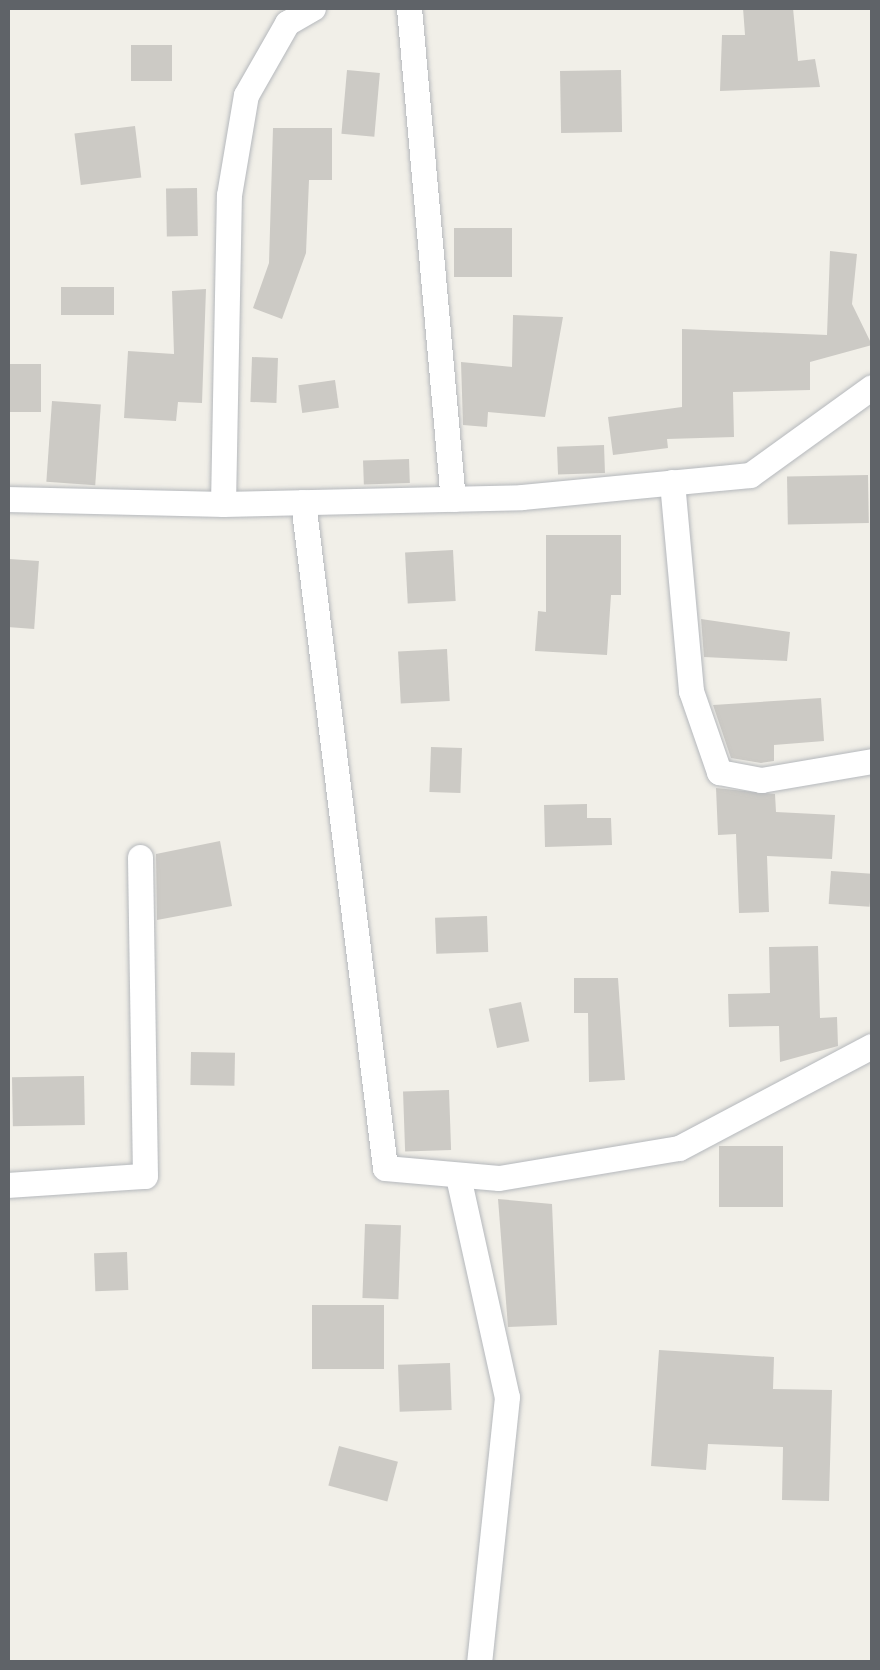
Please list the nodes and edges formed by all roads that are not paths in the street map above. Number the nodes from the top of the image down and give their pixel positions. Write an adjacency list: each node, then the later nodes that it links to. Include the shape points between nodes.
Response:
1 (314, 8): 8 (street, via 286,24 246,94 230,195)
2 (410, 8): 6 (street)
3 (872, 386): 4 (street, via 750,475)
4 (672, 482): 6 (street); 9 (street, via 691,691 719,772 761,780)
5 (8, 499): 8 (street)
6 (453, 499): 7 (street)
7 (303, 502): 8 (street); 12 (street, via 385,1168)
8 (223, 504)
9 (872, 761)
10 (140, 857): 13 (street, via 145,1176)
11 (872, 1046): 12 (street, via 679,1148)
12 (459, 1181): 14 (street, via 507,1397)
13 (8, 1186)
14 (479, 1662)

